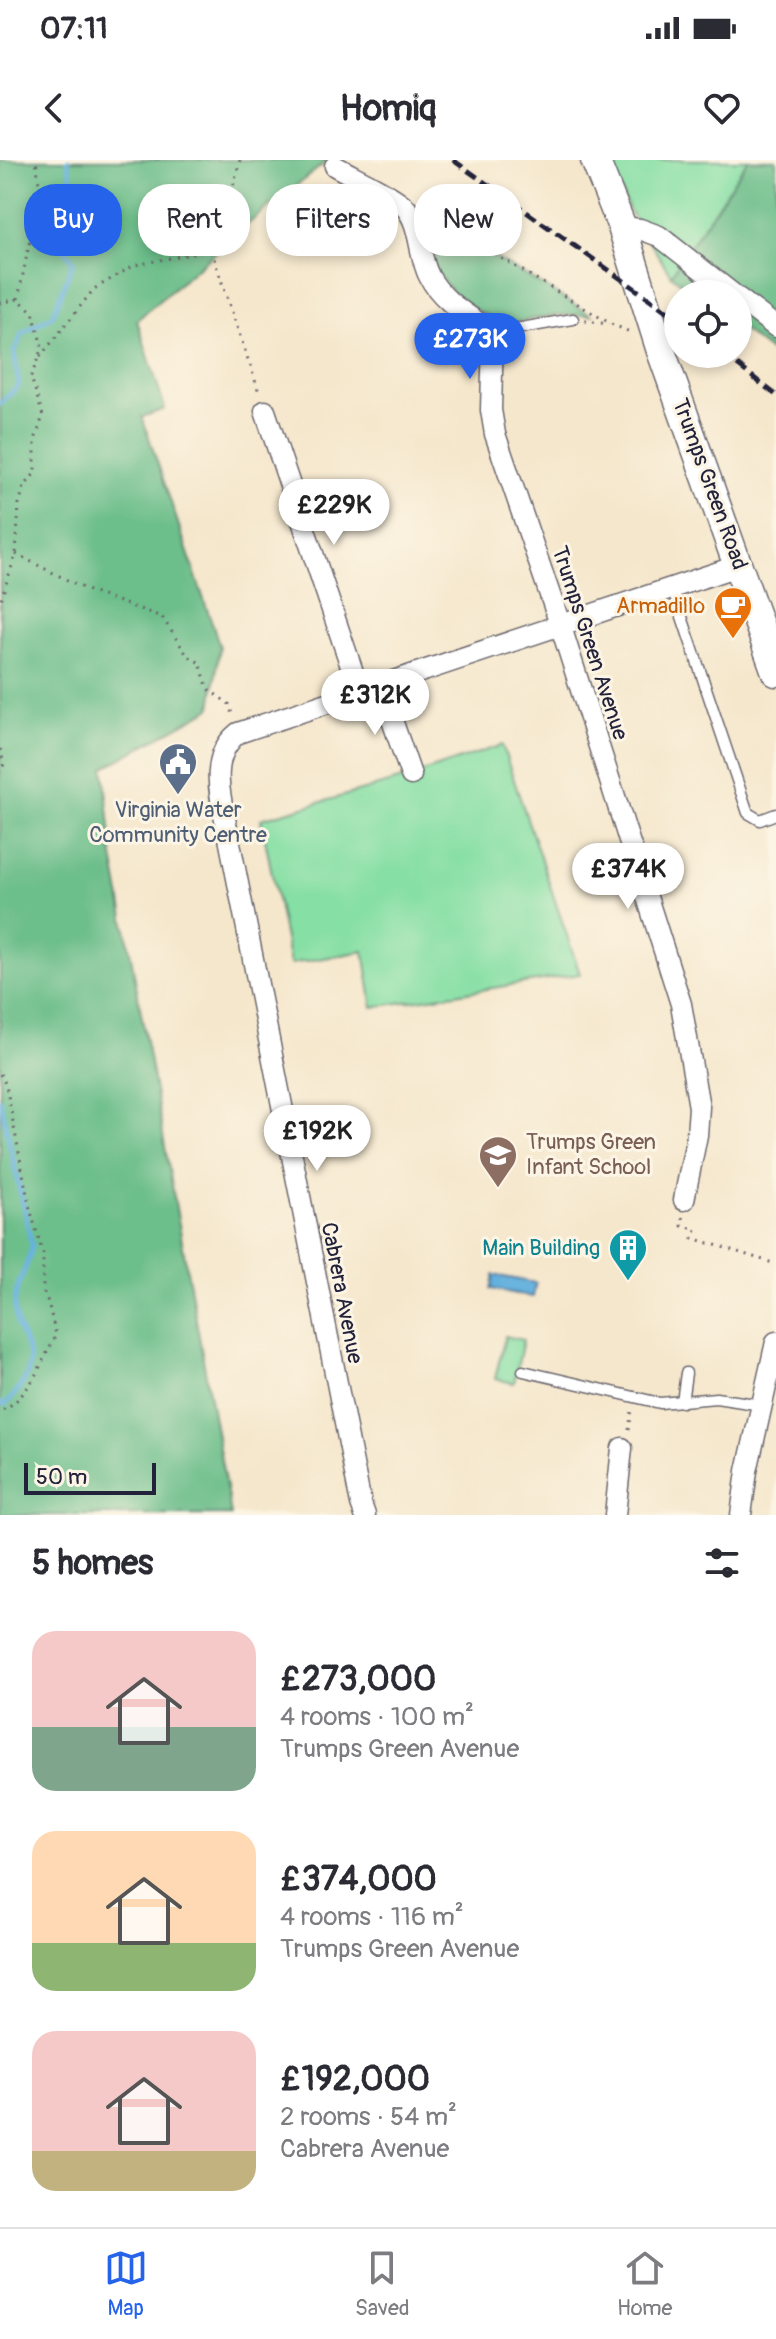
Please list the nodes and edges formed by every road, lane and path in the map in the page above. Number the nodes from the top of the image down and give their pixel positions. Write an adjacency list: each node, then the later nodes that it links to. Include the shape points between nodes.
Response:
1 (36, 160): 11 (path, via 40,190)
2 (240, 160): 5 (path)
3 (595, 160): 6 (street, Trumps Green Road)
4 (335, 166): 17 (street, via 405,207 433,283)
5 (234, 184)
6 (622, 227): 10 (street, via 659,236); 22 (street, Trumps Green Road, via 661,351)
7 (181, 256): 19 (path, via 135,265 94,289)
8 (213, 256): 20 (path)
9 (497, 256): 15 (path)
10 (715, 280)
11 (18, 299): 12 (path); 19 (path, via 33,312)
12 (0, 303)
13 (752, 308): 16 (street)
14 (573, 319): 15 (path); 17 (lane)
15 (611, 324): 18 (path)
16 (776, 327)
17 (493, 333): 25 (street, Trumps Green Avenue, via 495,434)
18 (635, 335)
19 (40, 358): 21 (path, via 31,377 43,416 35,440 35,473 19,504)
20 (265, 411): 28 (street)
21 (16, 554): 24 (path); 29 (path, via 91,592 162,617 187,655 200,663 208,689 229,704)
22 (740, 565): 23 (street); 26 (street, Trumps Green Road)
23 (673, 590): 25 (street); 33 (lane, via 748,813 760,820)
24 (0, 602)
25 (561, 627): 27 (street); 35 (street, Trumps Green Avenue, via 681,1004 699,1107)
26 (776, 672)
27 (380, 685): 28 (street); 32 (street)
28 (360, 693): 29 (street)
29 (238, 733): 45 (street, Cabrera Avenue, via 223,749 218,769 230,843)
30 (0, 749): 31 (path)
31 (0, 772)
32 (411, 775)
33 (776, 814)
34 (0, 1074): 43 (path, via 43,1254 43,1291 56,1335 28,1385 11,1407)
35 (684, 1200): 36 (path, via 682,1226 696,1229 693,1238)
36 (776, 1264)
37 (776, 1342): 42 (street)
38 (523, 1371): 40 (lane)
39 (686, 1373): 41 (lane)
40 (633, 1398): 41 (lane); 44 (path)
41 (682, 1402): 42 (lane, via 716,1398)
42 (762, 1405): 47 (street)
43 (0, 1411)
44 (622, 1448): 46 (street)
45 (365, 1515)
46 (615, 1515)
47 (741, 1515)

